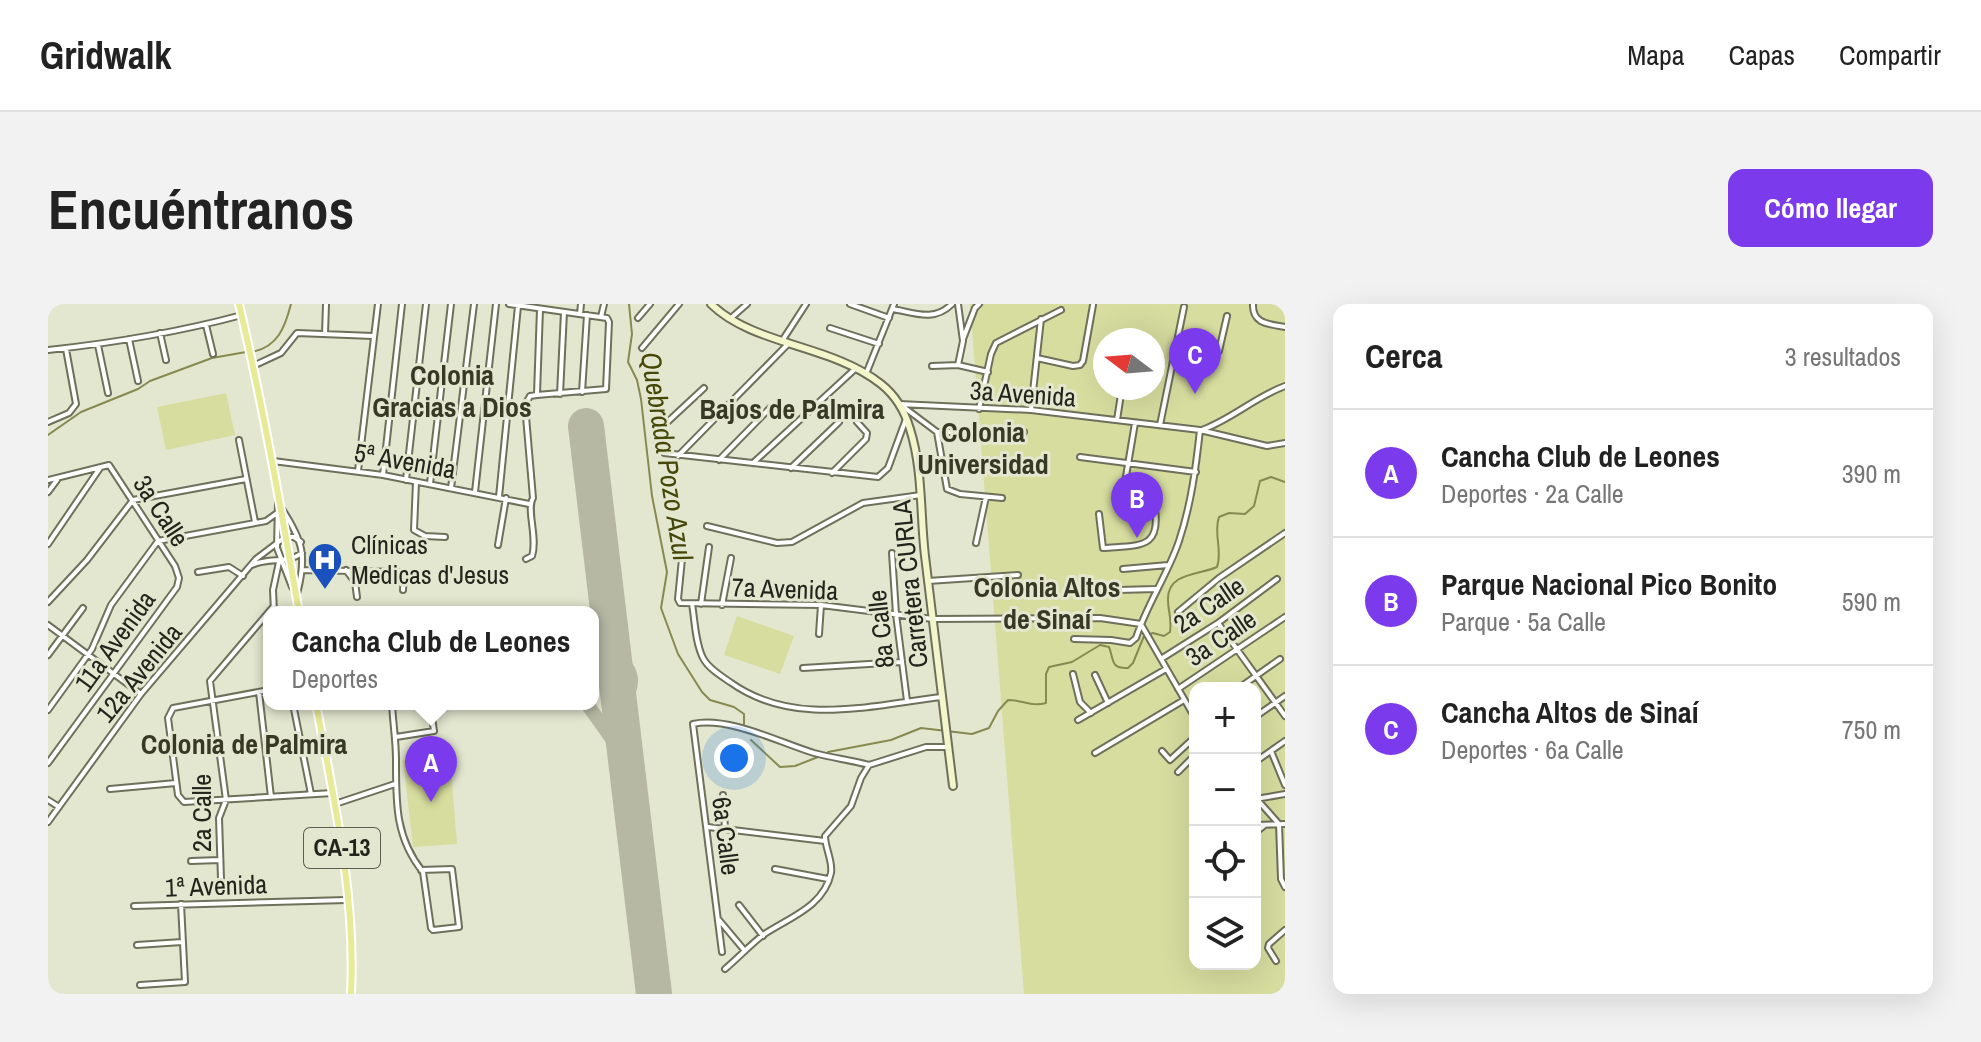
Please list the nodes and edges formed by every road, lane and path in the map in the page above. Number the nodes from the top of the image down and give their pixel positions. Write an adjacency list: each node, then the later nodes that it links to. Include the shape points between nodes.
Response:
1 (239, 304): 32 (main road)
2 (326, 304): 44 (street)
3 (378, 304): 45 (street)
4 (402, 304): 102 (street)
5 (426, 304): 106 (street)
6 (451, 304): 108 (street)
7 (474, 304): 109 (street)
8 (496, 304): 111 (street)
9 (509, 304): 23 (street)
10 (556, 304): 29 (street)
11 (581, 304): 31 (street)
12 (604, 304): 35 (street)
13 (650, 304): 36 (street)
14 (679, 304): 53 (street)
15 (711, 304): 37 (main road, Carretera CURLA)
16 (747, 304): 37 (street)
17 (806, 304): 48 (street)
18 (850, 304): 38 (street)
19 (955, 304): 25 (street, via 934,315); 47 (street)
20 (979, 304): 47 (street)
21 (1253, 304): 41 (street, via 1261,322)
22 (1093, 305): 56 (street, via 1083,361 1077,366)
23 (518, 306): 24 (street); 113 (street)
24 (532, 306): 27 (street)
25 (893, 306): 38 (street)
26 (1184, 307): 51 (street)
27 (540, 309): 29 (street); 70 (street)
28 (1061, 310): 39 (street)
29 (555, 311): 30 (street)
30 (564, 312): 31 (street); 69 (street)
31 (580, 314): 33 (street)
32 (242, 315): 40 (street); 59 (main road)
33 (587, 315): 35 (street); 67 (street)
34 (1227, 316): 51 (street, via 1218,352)
35 (604, 317): 67 (street, via 609,322 607,388)
36 (638, 318)
37 (731, 318): 48 (main road, Carretera CURLA)
38 (889, 318): 49 (street)
39 (1041, 319): 56 (street); 62 (street, via 996,343)
40 (206, 325): 43 (street); 55 (street)
41 (1285, 327)
42 (830, 328): 49 (street)
43 (160, 333): 46 (street); 57 (street)
44 (325, 334): 45 (street); 59 (street, via 294,334 281,353)
45 (373, 336): 99 (street)
46 (129, 339): 50 (street); 64 (street)
47 (963, 341): 58 (street)
48 (786, 342): 61 (main road, Carretera CURLA); 89 (street)
49 (879, 344): 63 (street)
50 (98, 345): 52 (street); 68 (street)
51 (1177, 346): 83 (street)
52 (66, 348): 54 (street); 79 (street, via 76,404)
53 (642, 348)
54 (48, 350)
55 (213, 354)
56 (1037, 358): 75 (street)
57 (166, 360)
58 (958, 365): 60 (street); 62 (street)
59 (253, 366): 92 (main road)
60 (932, 366)
61 (856, 367): 63 (main road, Carretera CURLA); 93 (street)
62 (988, 372): 74 (street)
63 (866, 374): 72 (main road, Carretera CURLA)
64 (138, 381)
65 (1285, 386): 84 (street)
66 (704, 388): 89 (street, via 658,434 660,450)
67 (582, 392): 69 (street)
68 (108, 393)
69 (560, 394): 70 (street)
70 (537, 395): 119 (street, via 525,405 533,498)
71 (1120, 400): 78 (street)
72 (899, 404): 74 (street, 3a Avenida); 77 (main road, Carretera CURLA); 85 (street)
73 (770, 408): 91 (street)
74 (979, 409): 75 (street, 3a Avenida)
75 (1031, 410): 78 (street, 3a Avenida)
76 (48, 413): 79 (street)
77 (906, 419): 101 (street, via 884,474); 112 (main road, Carretera CURLA, via 918,459)
78 (1117, 420): 82 (street, 3a Avenida)
79 (49, 421)
80 (839, 422): 98 (street)
81 (857, 422): 101 (street, via 866,439)
82 (1135, 423): 83 (street, 3a Avenida); 96 (street)
83 (1160, 425): 84 (street, 3a Avenida)
84 (1200, 430): 88 (street, 3a Avenida, via 1267,446); 100 (street)
85 (937, 432): 86 (street); 94 (street)
86 (1024, 432)
87 (239, 440): 104 (street)
88 (1285, 443)
89 (678, 456): 91 (street)
90 (1080, 457): 96 (street)
91 (719, 460): 93 (street)
92 (273, 461): 99 (street, 5ª Avenida); 118 (main road)
93 (752, 463): 98 (street)
94 (942, 464): 95 (street); 114 (street, via 947,489)
95 (1016, 465)
96 (1129, 465): 100 (street); 121 (street, via 1123,494 1125,499 1154,503 1154,535 1139,545 1102,547)
97 (102, 466): 103 (street); 117 (street, 3a Calle, via 109,465); 133 (street)
98 (791, 468): 101 (street)
99 (358, 471): 102 (street, 5ª Avenida)
100 (1196, 472): 144 (street)
101 (832, 473)
102 (383, 475): 106 (street, 5ª Avenida)
103 (58, 478): 105 (street); 110 (street)
104 (246, 479): 117 (street); 123 (street)
105 (48, 480)
106 (406, 480): 107 (street, 5ª Avenida)
107 (416, 482): 108 (street, 5ª Avenida); 128 (street, via 414,530)
108 (430, 484): 109 (street, 5ª Avenida)
109 (451, 488): 111 (street, 5ª Avenida)
110 (48, 492)
111 (475, 492): 113 (street, 5ª Avenida)
112 (921, 495): 124 (street, via 863,503 792,542); 153 (main road, Carretera CURLA)
113 (499, 497): 115 (street, 5ª Avenida)
114 (986, 497): 116 (street); 132 (street)
115 (506, 498): 119 (street, 5ª Avenida); 134 (street)
116 (1002, 498)
117 (133, 500): 129 (street, 3a Calle); 159 (street)
118 (278, 502): 120 (street); 127 (main road); 131 (street)
119 (529, 504): 139 (street, via 535,533 532,556)
120 (277, 513): 122 (street); 125 (street)
121 (1099, 514)
122 (266, 521): 123 (street); 125 (street)
123 (255, 522): 129 (street)
124 (707, 526)
125 (276, 527): 130 (street)
126 (1285, 533): 167 (street)
127 (285, 537): 130 (street, 12a Avenida); 131 (street); 142 (main road)
128 (445, 537)
129 (158, 541): 151 (street, 3a Calle); 180 (street, via 111,605)
130 (276, 542): 141 (street); 143 (street, 12a Avenida)
131 (301, 542): 136 (street)
132 (976, 543)
133 (48, 544)
134 (498, 545)
135 (709, 547): 161 (street)
136 (302, 553): 142 (street); 146 (street)
137 (892, 553): 168 (street, 8a Calle)
138 (731, 558): 162 (street)
139 (526, 559)
140 (682, 559): 160 (street, 7a Avenida, via 678,599)
141 (279, 560): 142 (street); 143 (street); 157 (street); 164 (street)
142 (289, 560): 157 (main road)
143 (252, 565): 150 (street, 12a Avenida)
144 (1168, 565): 145 (street); 154 (street)
145 (1123, 569)
146 (303, 570): 147 (street); 157 (street)
147 (346, 570): 155 (street, via 403,573); 158 (street)
148 (198, 572): 150 (street, 3a Calle, via 229,567)
149 (1018, 575): 153 (street)
150 (243, 576): 194 (street, 12a Avenida)
151 (179, 578): 186 (street, 11a Avenida)
152 (1277, 579): 172 (street, 2a Calle)
153 (928, 581): 170 (main road, Carretera CURLA)
154 (1156, 589): 156 (street); 174 (street)
155 (403, 590)
156 (1080, 591)
157 (296, 596): 165 (main road)
158 (357, 597)
159 (48, 602)
160 (692, 604): 161 (street, 7a Avenida); 199 (street, via 704,661 743,692 790,709 833,712)
161 (701, 604): 162 (street, 7a Avenida)
162 (722, 605): 163 (street, 7a Avenida)
163 (821, 605): 168 (street, 7a Avenida); 175 (street)
164 (274, 606)
165 (298, 606)
166 (83, 608): 176 (street)
167 (1178, 612)
168 (896, 614): 170 (street, 7a Avenida); 183 (street, 8a Calle)
169 (1285, 617): 178 (street, 3a Calle)
170 (933, 619): 174 (street, 7a Avenida, via 1100,618); 196 (main road, Carretera CURLA)
171 (263, 621): 197 (street, via 210,681)
172 (1218, 623): 178 (street); 181 (street, 2a Calle)
173 (48, 625): 176 (street)
174 (1142, 627): 177 (street, via 1130,643); 181 (street)
175 (819, 634)
176 (62, 636): 179 (street); 180 (street)
177 (1074, 639)
178 (1238, 650): 189 (street); 191 (street, 3a Calle)
179 (48, 655)
180 (88, 655): 186 (street); 203 (street)
181 (1161, 659): 185 (street)
182 (1280, 659): 189 (street)
183 (902, 662): 184 (street); 199 (street, 8a Calle)
184 (803, 668)
185 (1166, 669): 191 (street); 201 (street)
186 (114, 674): 194 (street); 221 (street, 11a Avenida)
187 (1073, 674): 209 (street, via 1080,702)
188 (1095, 675): 201 (street)
189 (1256, 676): 190 (street); 200 (street)
190 (1248, 682)
191 (1178, 689): 198 (street)
192 (263, 691): 193 (street)
193 (259, 692): 197 (street); 233 (street)
194 (141, 694): 239 (street, 12a Avenida)
195 (1285, 696): 200 (street)
196 (942, 697): 199 (street); 215 (main road, Carretera CURLA)
197 (212, 699): 224 (street, via 173,708 168,718); 236 (street, 2a Calle)
198 (1184, 700): 202 (street); 218 (street)
199 (907, 701)
200 (1275, 702): 208 (street); 210 (street)
201 (1108, 703): 209 (street)
202 (1189, 708)
203 (48, 710)
204 (294, 710): 230 (street)
205 (317, 710): 229 (main road, CA-13)
206 (393, 710): 212 (street)
207 (431, 710): 212 (street, via 434,729)
208 (1261, 712)
209 (1091, 713): 211 (street)
210 (1285, 716)
211 (1078, 720)
212 (396, 737): 225 (street)
213 (1285, 741): 217 (street)
214 (1189, 743): 216 (street, via 1170,760)
215 (948, 747): 222 (street, via 926,747); 227 (main road, Carretera CURLA)
216 (1162, 751)
217 (1271, 751): 219 (street); 226 (street)
218 (1095, 753)
219 (1261, 758)
220 (1189, 761): 223 (street)
221 (48, 763)
222 (869, 765): 244 (street, 6a Calle, via 812,752 761,732 693,724); 247 (street, via 851,806)
223 (1178, 772)
224 (176, 783): 228 (street); 236 (street, via 184,802)
225 (395, 784): 238 (street); 251 (street, via 398,826)
226 (1285, 785)
227 (953, 786)
228 (110, 789)
229 (333, 793): 230 (street); 238 (main road, CA-13)
230 (311, 794): 233 (street)
231 (1285, 794): 234 (street)
232 (723, 795): 246 (street)
233 (271, 797): 236 (street)
234 (1261, 797)
235 (48, 800): 239 (street)
236 (226, 800): 248 (street, 2a Calle, via 219,818)
237 (1261, 803): 241 (street)
238 (335, 804): 255 (main road, CA-13)
239 (59, 807): 240 (street, 12a Avenida)
240 (48, 822)
241 (1282, 824): 243 (street); 254 (street)
242 (1261, 825): 243 (street)
243 (1265, 825): 245 (street)
244 (707, 827): 246 (street); 259 (street, 6a Calle)
245 (1261, 828)
246 (725, 829): 247 (street)
247 (825, 841): 253 (street)
248 (220, 860): 249 (street); 252 (street, 2a Calle)
249 (191, 861)
250 (775, 869): 253 (street)
251 (421, 870): 251 (street, via 453,870 459,925 433,930)
252 (221, 879)
253 (828, 879): 261 (street, via 812,905)
254 (1285, 887)
255 (347, 900): 256 (street, 1ª Avenida); 269 (main road, CA-13)
256 (181, 904): 258 (street, 1ª Avenida); 262 (street)
257 (739, 905): 261 (street)
258 (134, 906)
259 (719, 920): 264 (street); 265 (street, 6a Calle)
260 (1285, 930): 266 (street, via 1269,944)
261 (763, 936): 264 (street)
262 (183, 942): 263 (street); 268 (street, via 185,982)
263 (137, 945)
264 (745, 951): 267 (street)
265 (722, 952)
266 (1276, 961)
267 (725, 969)
268 (140, 985)
269 (351, 994)

